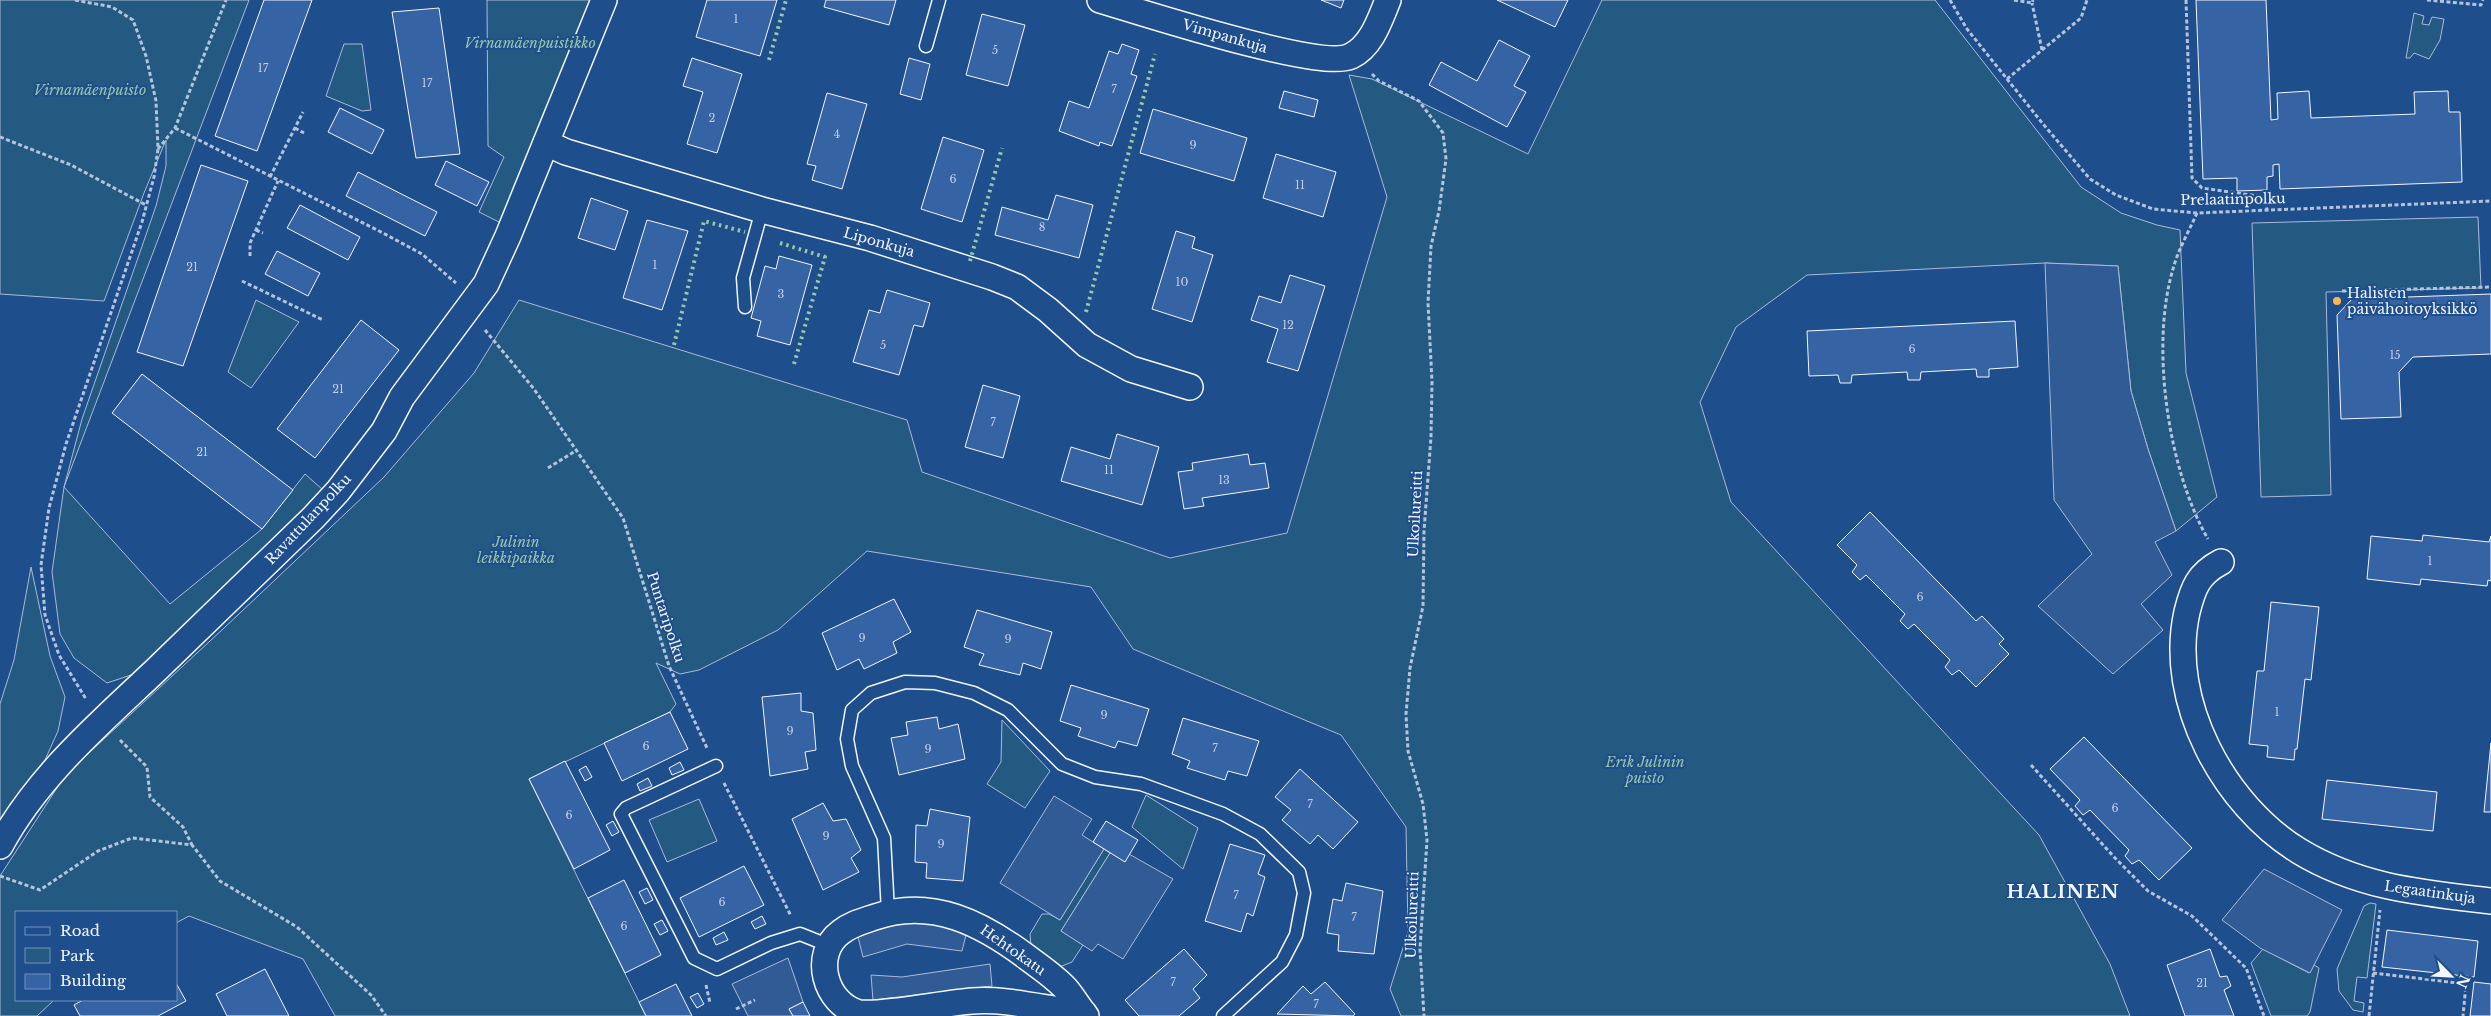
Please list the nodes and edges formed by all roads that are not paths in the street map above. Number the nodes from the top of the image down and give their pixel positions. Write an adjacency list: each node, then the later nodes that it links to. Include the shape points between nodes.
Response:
1 (604, 0): 6 (street, Ravattulanpolku)
2 (939, 0): 5 (lane)
3 (1100, 0): 4 (street, Vimpankuja, via 1271,49 1334,60 1353,56 1374,33)
4 (1388, 0)
5 (926, 46)
6 (546, 143): 7 (street, Liponkuja, via 566,152); 12 (street, Ravattulanpolku, via 499,258 476,300 402,397 384,431 338,491 101,722 30,800)
7 (762, 210): 8 (lane, via 742,278); 9 (street, Liponkuja, via 870,238 992,276 1016,287 1048,310 1087,345 1131,369)
8 (745, 307)
9 (1190, 387)
10 (2221, 562): 13 (street, Legaatinkuja, via 2205,572 2194,586 2182,646 2184,681 2200,733 2251,813 2277,837 2300,852 2368,882 2403,891)
11 (716, 766): 15 (lane, via 626,808 621,814 694,958 717,969 771,943 800,934)
12 (0, 846)
13 (2491, 901)
14 (888, 912): 15 (street, Hehtokatu, via 850,926 838,934); 17 (street, Hehtokatu, via 913,909 943,912 981,927 1010,944 1065,988); 18 (lane, via 884,838 852,766 847,738 852,710 871,693 905,682 935,682 974,693 1008,710 1062,764 1095,777 1141,784 1223,814 1260,834 1299,872 1303,902 1296,935 1282,962)
15 (830, 946): 16 (street, Hehtokatu, via 824,967 829,988 842,1005)
16 (861, 1015): 17 (street, Hehtokatu, via 973,1001)
17 (1085, 1015)
18 (1224, 1016)

